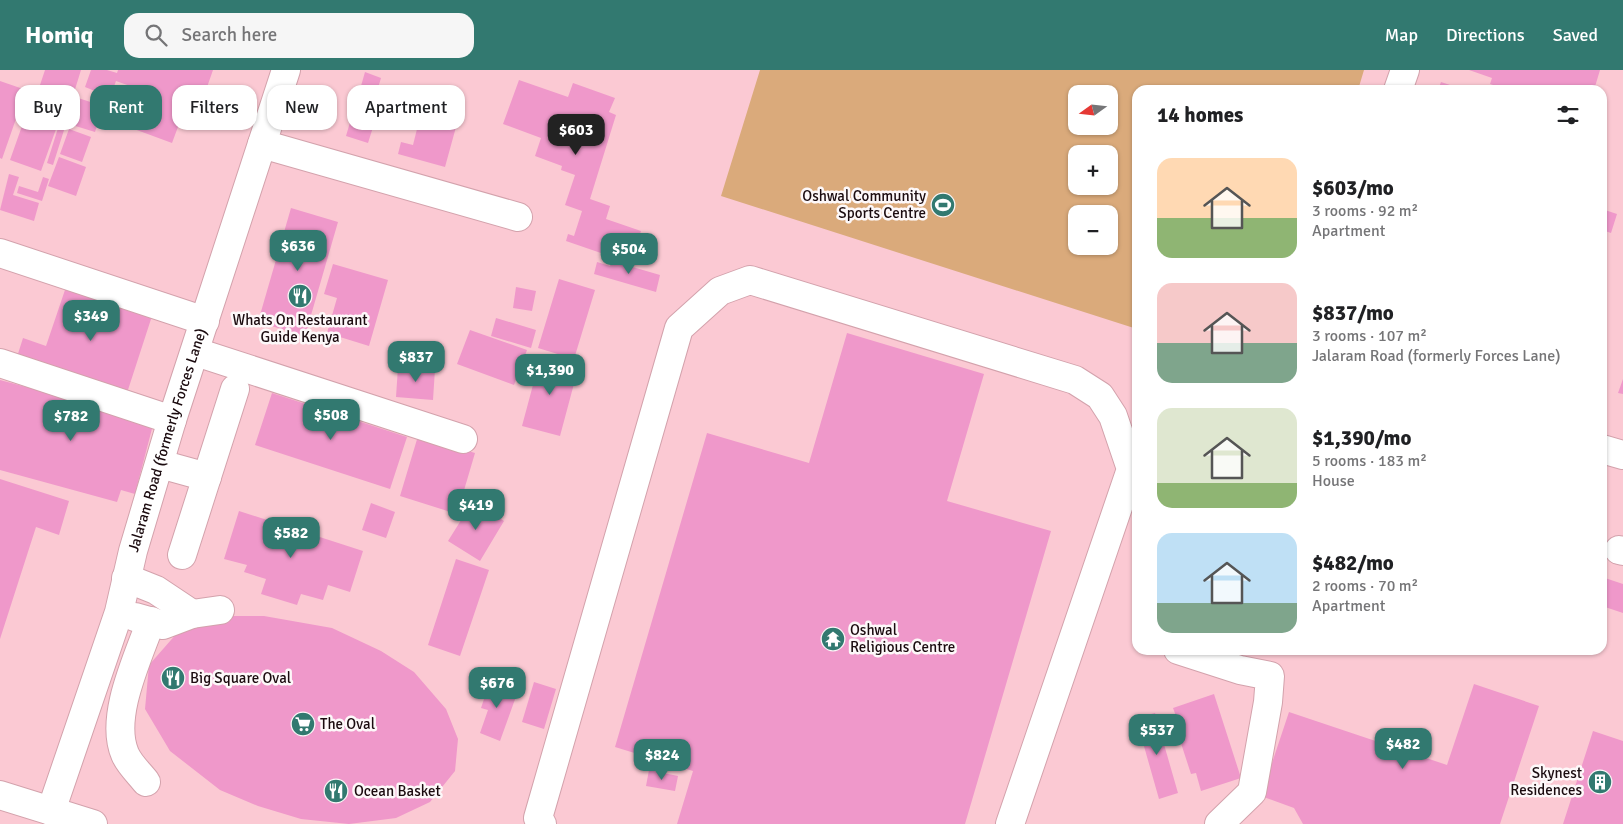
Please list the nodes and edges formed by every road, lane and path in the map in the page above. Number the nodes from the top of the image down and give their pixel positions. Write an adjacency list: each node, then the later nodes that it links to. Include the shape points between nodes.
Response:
1 (286, 70): 4 (street, Jalaram Road (formerly Forces Lane))
2 (1404, 70): 3 (street)
3 (1400, 85)
4 (262, 144): 5 (street); 7 (street, Jalaram Road (formerly Forces Lane))
5 (518, 217)
6 (0, 253): 7 (street)
7 (205, 321): 8 (street, Jalaram Road (formerly Forces Lane))
8 (196, 352): 11 (street, Jalaram Road (formerly Forces Lane)); 12 (street)
9 (0, 364): 11 (street)
10 (235, 389): 18 (street)
11 (172, 420): 16 (street, Jalaram Road (formerly Forces Lane))
12 (463, 439)
13 (1607, 451): 14 (street)
14 (1623, 455)
15 (1132, 463): 29 (street, via 1100,396 1075,380 750,280 720,291 678,328)
16 (160, 464): 18 (street); 20 (street, Jalaram Road (formerly Forces Lane))
17 (1132, 474): 31 (street)
18 (207, 477): 19 (street)
19 (182, 556)
20 (126, 578): 22 (street, Jalaram Road (formerly Forces Lane)); 23 (street, via 156,590)
21 (220, 610): 23 (street)
22 (120, 612): 24 (street); 28 (street, Jalaram Road (formerly Forces Lane))
23 (192, 614): 24 (street, via 163,625)
24 (151, 621): 26 (street, via 120,712 119,730 126,757)
25 (1194, 655): 32 (street, via 1270,676 1252,792)
26 (146, 782)
27 (0, 795): 28 (street)
28 (51, 811): 30 (street)
29 (539, 822)
30 (93, 824)
31 (1010, 824)
32 (1219, 824)

